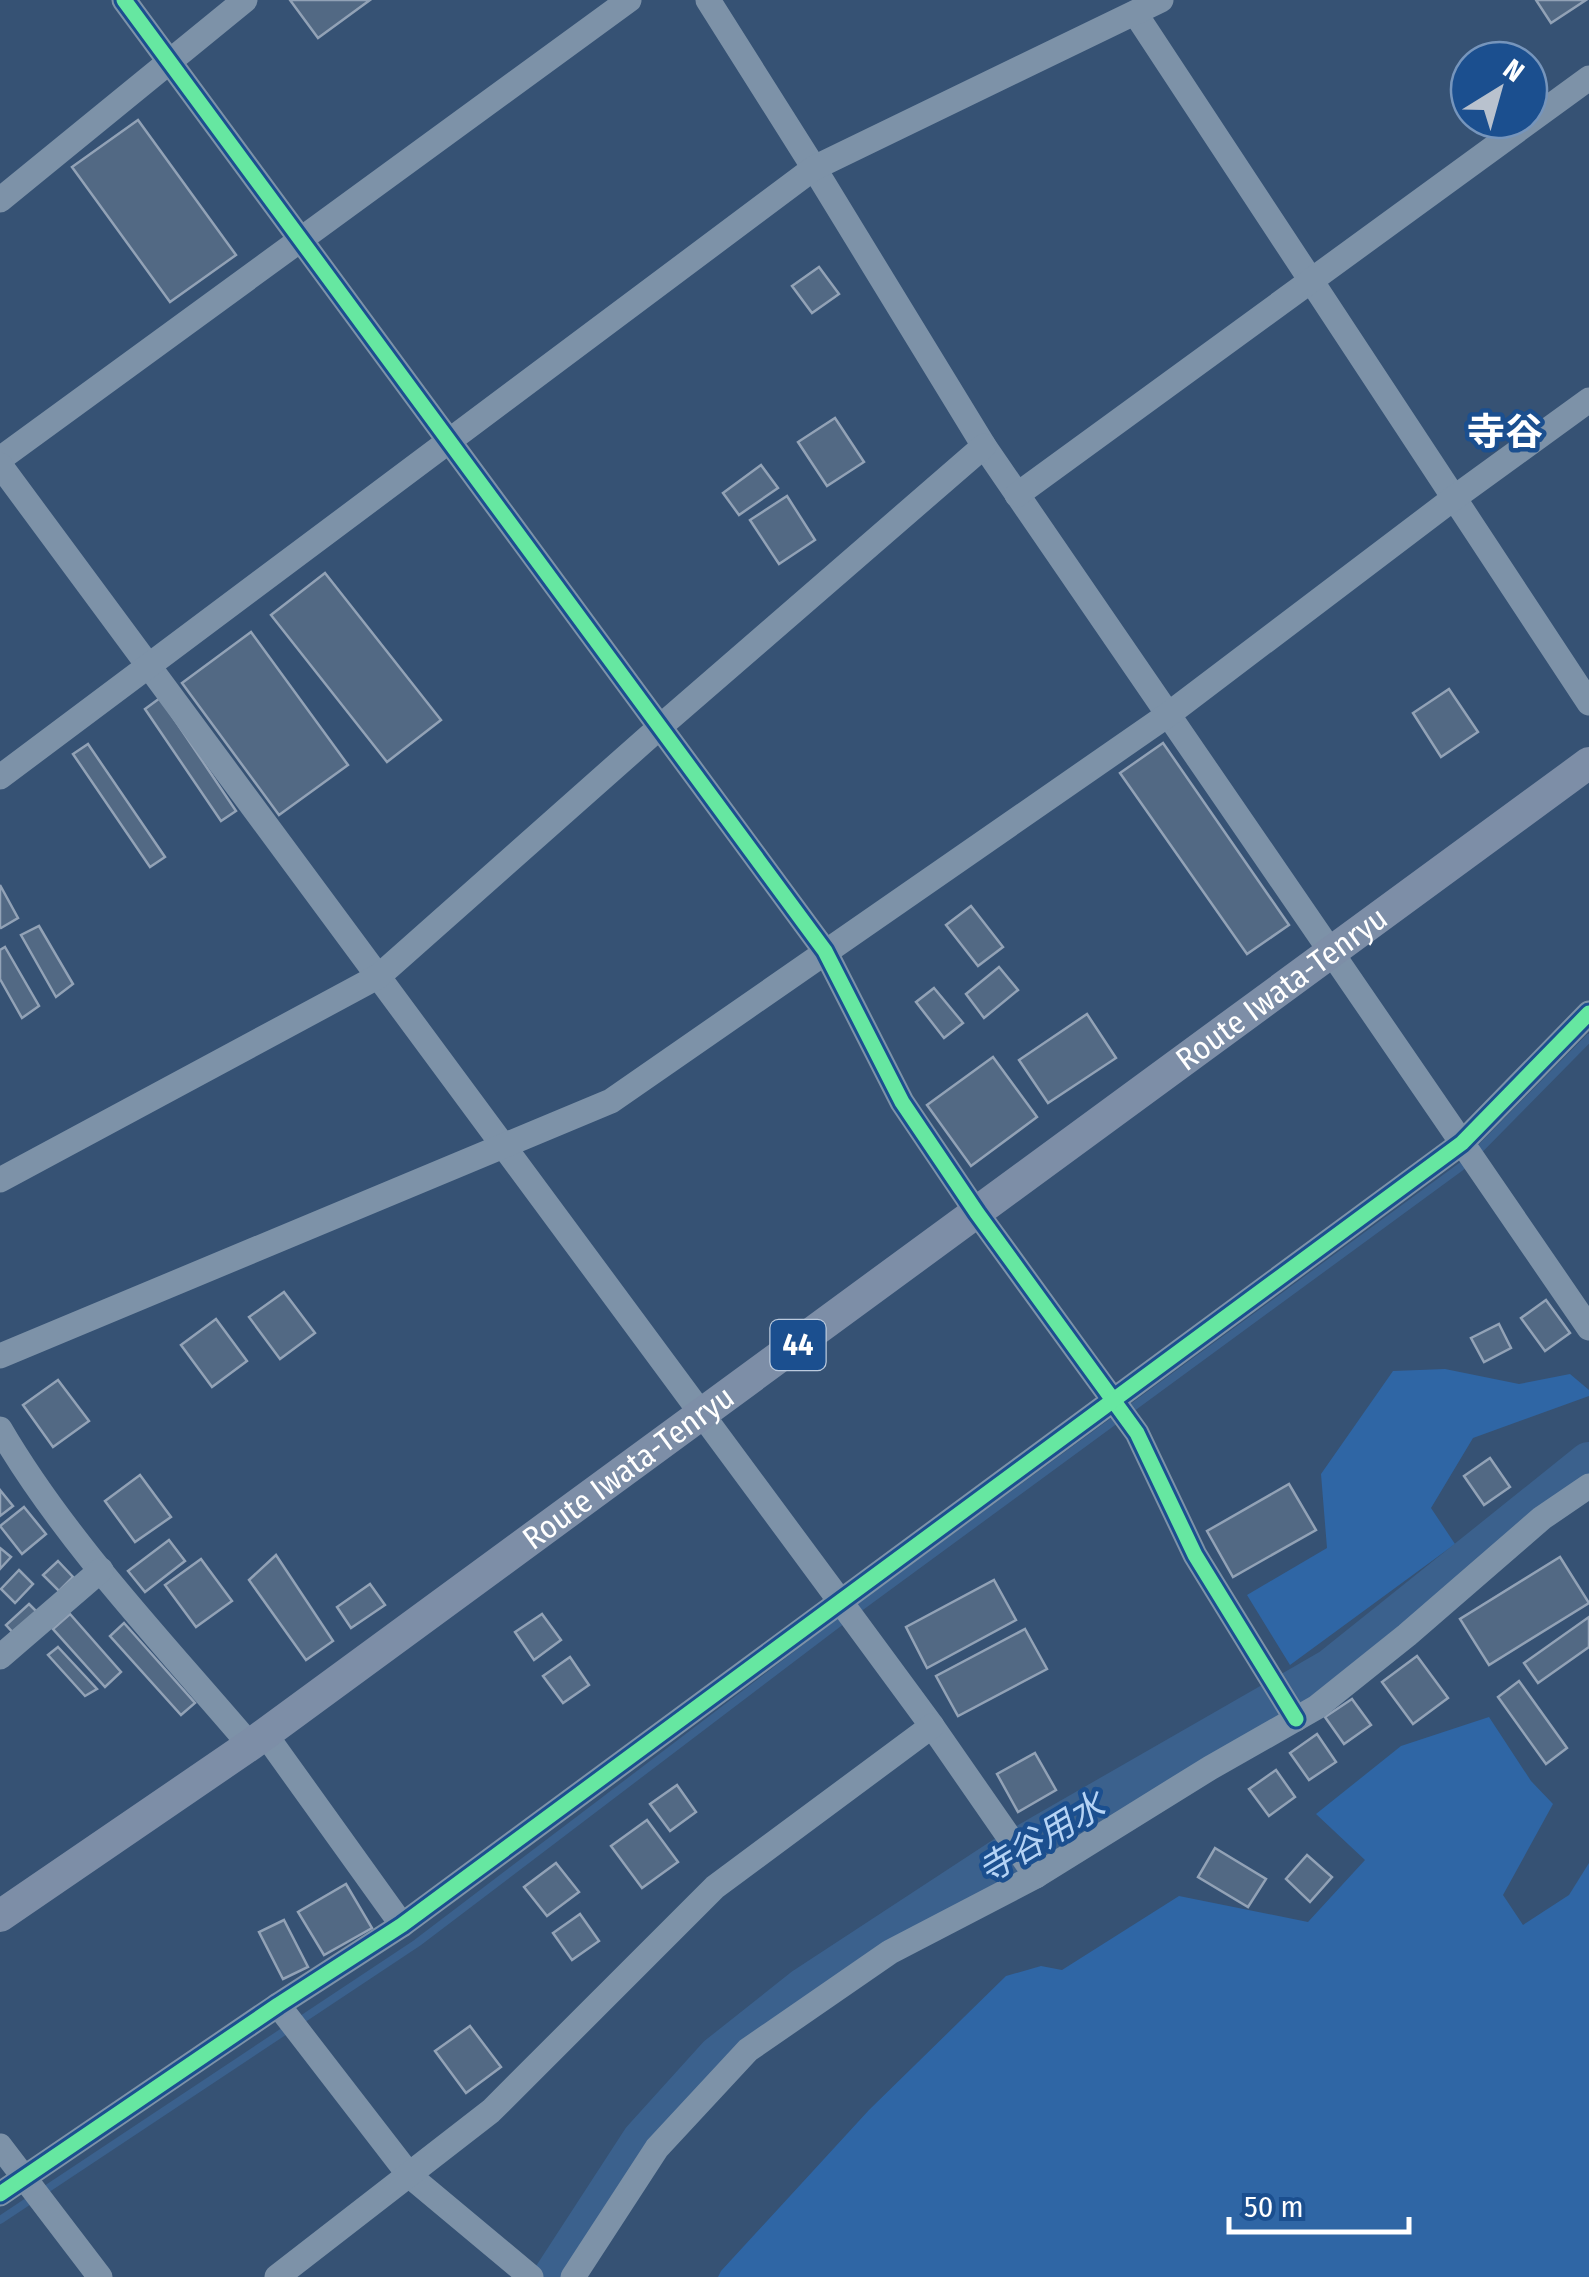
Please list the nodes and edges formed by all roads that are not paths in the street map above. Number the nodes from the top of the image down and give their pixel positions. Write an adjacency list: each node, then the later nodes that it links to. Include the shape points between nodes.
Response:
1 (124, 0): 7 (street)
2 (246, 0): 7 (street)
3 (628, 0): 11 (street)
4 (708, 0): 9 (street)
5 (1161, 0): 6 (street)
6 (1126, 10): 9 (street); 12 (street)
7 (169, 62): 10 (street); 11 (street)
8 (1589, 78): 12 (street)
9 (814, 168): 14 (street); 15 (street)
10 (0, 200)
11 (300, 240): 14 (street); 16 (street)
12 (1311, 281): 17 (street); 18 (street)
13 (1589, 400): 18 (street)
14 (450, 441): 19 (street); 22 (street)
15 (984, 446): 17 (street); 22 (street)
16 (0, 462): 19 (street)
17 (1017, 495): 21 (street)
18 (1454, 498): 20 (street); 21 (street)
19 (149, 667): 24 (street); 27 (street)
20 (1589, 703)
21 (1169, 714): 25 (street); 26 (street)
22 (661, 726): 25 (street); 27 (street)
23 (1589, 763): 26 (main road, Route Iwata-Tenryu / 44)
24 (0, 777)
25 (825, 951): 30 (street, via 610,1101); 32 (street, via 902,1102)
26 (1332, 952): 29 (street); 32 (main road, Route Iwata-Tenryu / 44)
27 (379, 976): 30 (street); 31 (street)
28 (1589, 1014): 29 (street)
29 (1462, 1143): 33 (street); 35 (street)
30 (504, 1147): 34 (street); 36 (street)
31 (0, 1180)
32 (976, 1212): 35 (street); 36 (main road, Route Iwata-Tenryu / 44)
33 (1586, 1316)
34 (0, 1356)
35 (1114, 1399): 40 (street); 42 (street, via 1138,1433 1195,1554)
36 (702, 1416): 40 (street); 44 (main road, Route Iwata-Tenryu / 44)
37 (0, 1428): 39 (street)
38 (1589, 1486): 42 (street)
39 (101, 1570): 41 (street); 44 (street)
40 (840, 1601): 43 (street); 47 (street)
41 (0, 1657)
42 (1296, 1719): 45 (street)
43 (932, 1726): 45 (street); 50 (street, via 715,1887 491,2111)
44 (257, 1740): 46 (main road, Route Iwata-Tenryu / 44); 47 (street)
45 (1036, 1876): 56 (street, via 890,1952 748,2050 657,2148)
46 (0, 1916)
47 (402, 1926): 48 (street)
48 (278, 2005): 50 (street); 51 (street)
49 (0, 2146): 51 (street)
50 (410, 2176): 54 (street); 55 (street)
51 (24, 2178): 52 (street); 53 (street)
52 (0, 2194)
53 (100, 2277)
54 (277, 2277)
55 (531, 2277)
56 (573, 2277)

